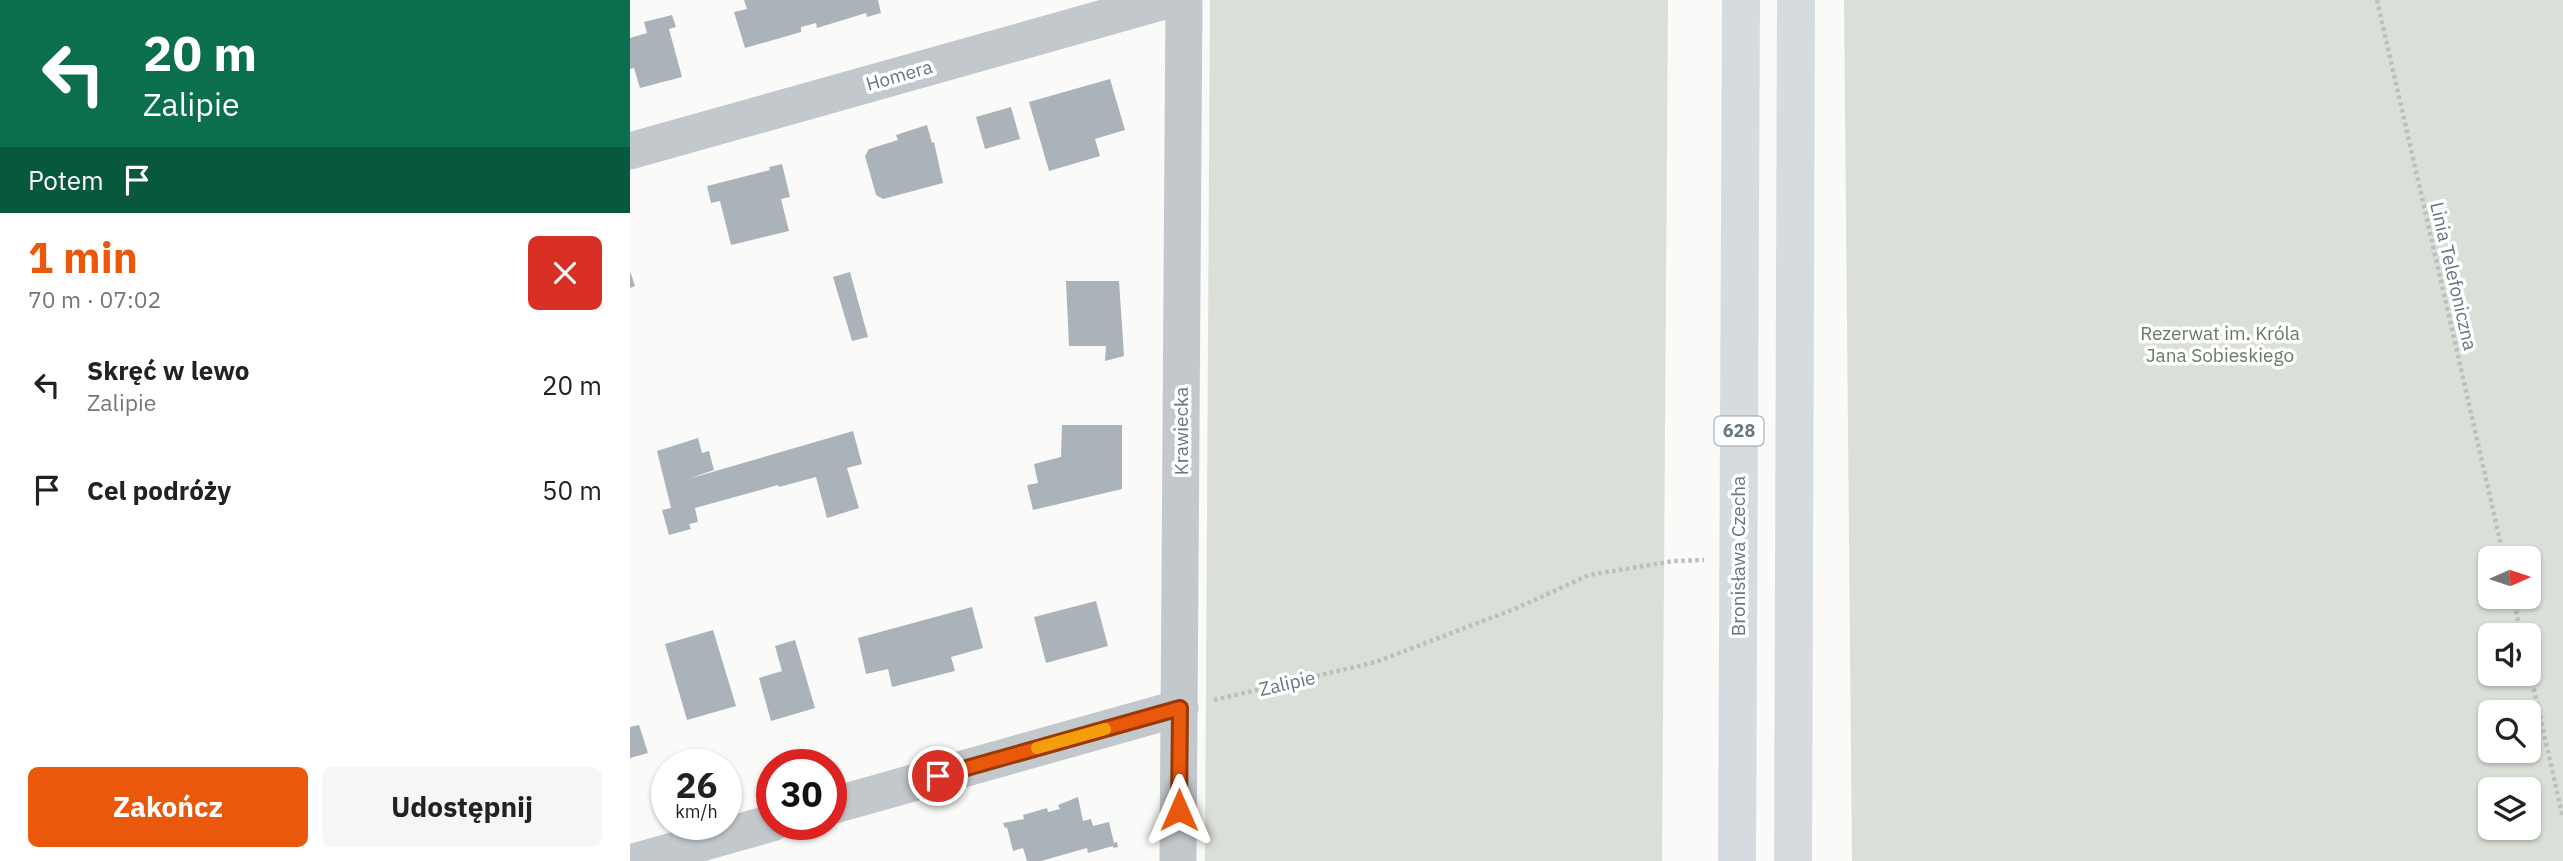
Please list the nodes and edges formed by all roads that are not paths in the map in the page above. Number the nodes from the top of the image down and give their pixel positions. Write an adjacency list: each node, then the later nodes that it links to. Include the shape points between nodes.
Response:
1 (1168, 0): 5 (street, Homera)
2 (1184, 0): 6 (street, Krawiecka)
3 (1741, 0): 11 (main road, Bronisława Czecha / 628)
4 (1796, 0): 12 (main road)
5 (630, 151)
6 (1180, 708): 7 (street); 10 (street, Krawiecka)
7 (847, 802)
8 (756, 828): 9 (street)
9 (637, 861)
10 (1178, 861)
11 (1737, 861)
12 (1793, 861)

